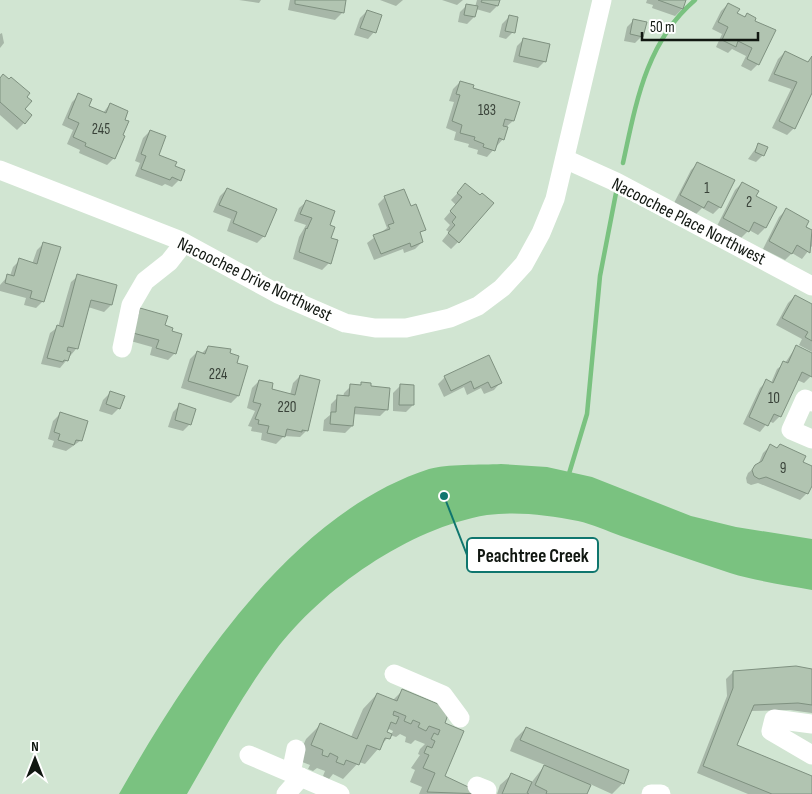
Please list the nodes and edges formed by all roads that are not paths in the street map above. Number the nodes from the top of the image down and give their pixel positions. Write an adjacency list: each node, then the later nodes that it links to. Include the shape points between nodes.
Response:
1 (602, 0): 2 (street, Nacoochee Drive Northwest)
2 (566, 159): 4 (street, Nacoochee Drive Northwest, via 542,233 524,264 502,288 478,306 450,318 406,328 375,328 345,323 278,294); 5 (street, Nacoochee Place Northwest)
3 (0, 170): 4 (street, Nacoochee Drive Northwest)
4 (184, 243): 6 (street, via 169,262 145,280 131,305)
5 (812, 286)
6 (122, 348)
7 (812, 402): 8 (street, via 805,398 791,430)
8 (812, 439)
9 (394, 674): 10 (street, via 443,695)
10 (460, 718)
11 (812, 724): 14 (street, via 774,719 771,732)
12 (296, 749): 15 (street)
13 (249, 755): 15 (street)
14 (812, 755)
15 (297, 782): 16 (street); 17 (street)
16 (286, 794)
17 (340, 794)
18 (651, 794): 19 (street)
19 (661, 794)

